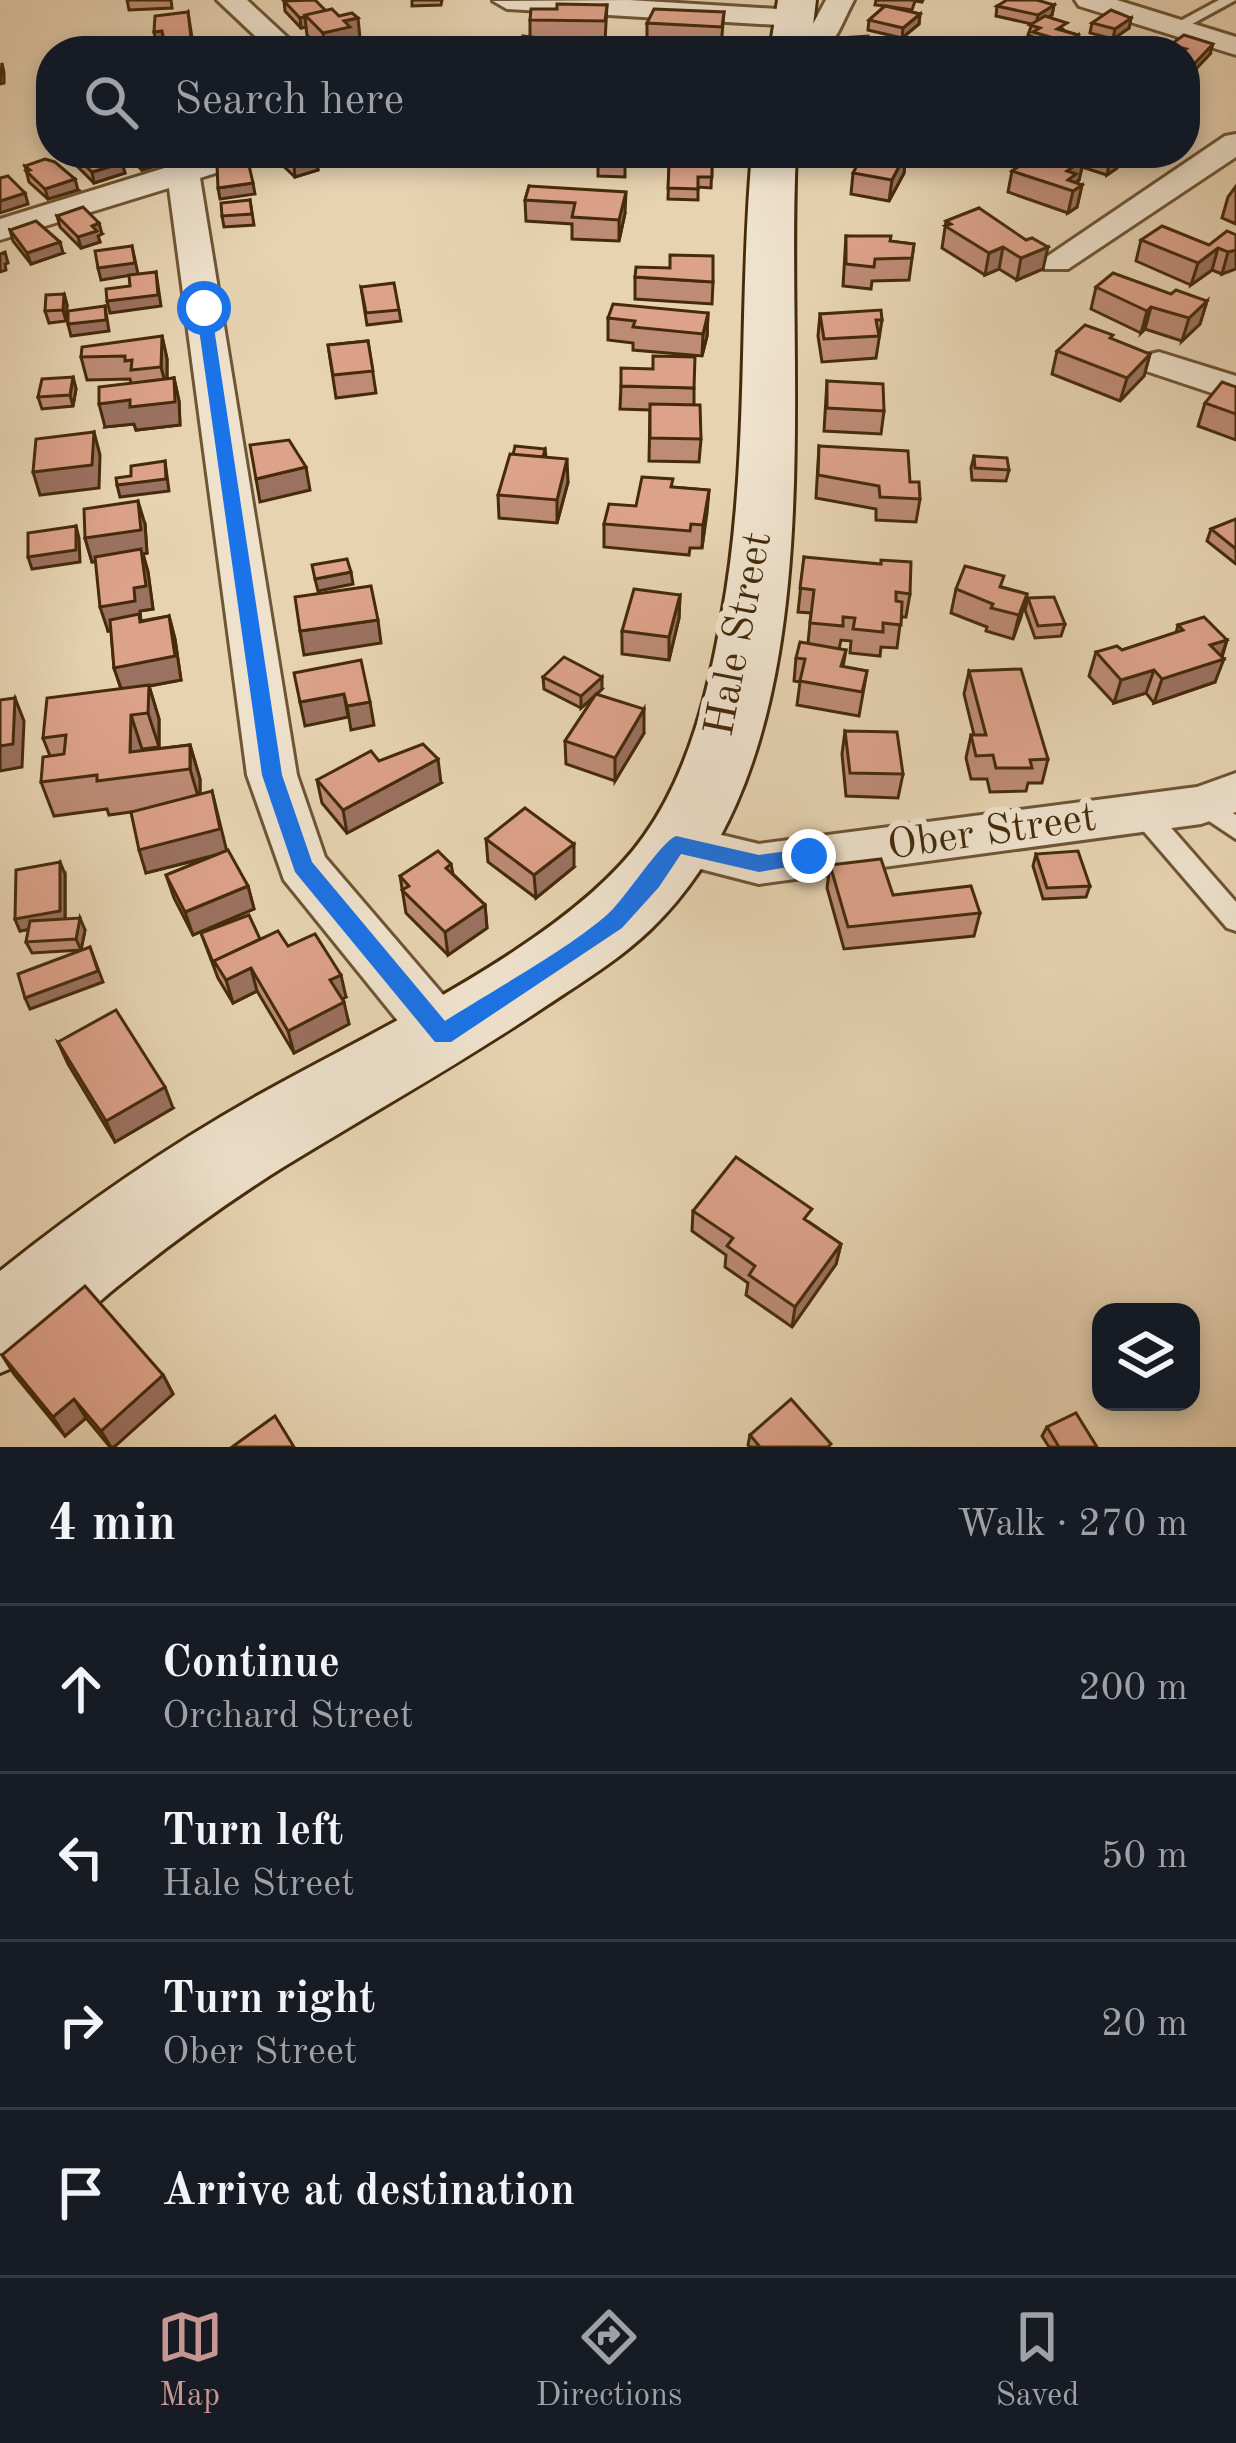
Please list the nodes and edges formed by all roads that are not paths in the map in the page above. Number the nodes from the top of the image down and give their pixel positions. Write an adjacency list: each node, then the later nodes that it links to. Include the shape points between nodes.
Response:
1 (231, 0): 8 (street)
2 (840, 0): 9 (street)
3 (1089, 0): 6 (street)
4 (1229, 0): 6 (lane)
5 (507, 1): 7 (street)
6 (1176, 27): 10 (street)
7 (796, 30)
8 (271, 36)
9 (821, 36)
10 (1236, 46)
11 (1236, 143): 12 (street)
12 (1200, 167)
13 (199, 168): 16 (street)
14 (774, 168): 23 (main road, Hale Street, via 768,445 754,614 715,763)
15 (1198, 168): 18 (street)
16 (183, 173): 17 (street); 25 (street, via 272,775 302,866)
17 (0, 230)
18 (1055, 262)
19 (1160, 363): 20 (street)
20 (1236, 389)
21 (1225, 808): 22 (street, Ober Street)
22 (1143, 813): 23 (street, Ober Street, via 759,863); 24 (lane)
23 (676, 844): 25 (main road, Hale Street, via 614,922)
24 (1236, 920)
25 (443, 1035): 26 (main road, Hale Street, via 247,1145 99,1242)
26 (0, 1329)

